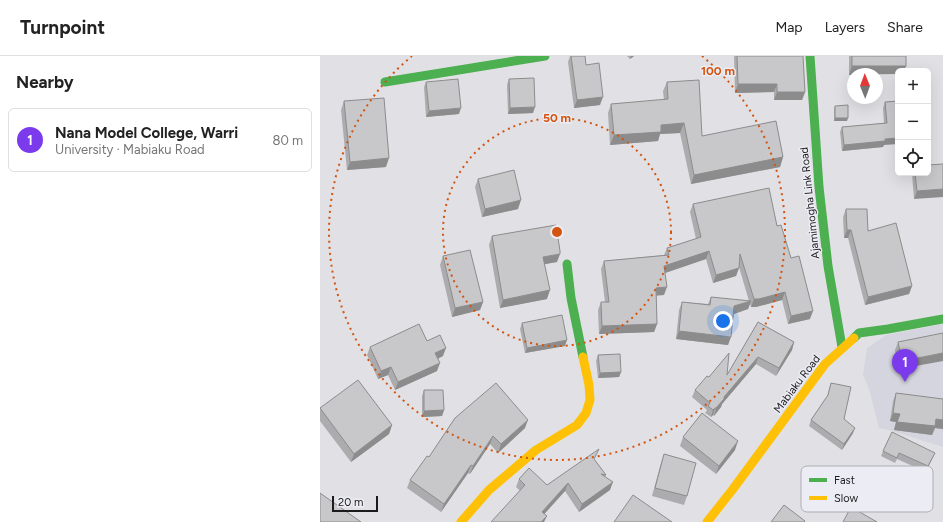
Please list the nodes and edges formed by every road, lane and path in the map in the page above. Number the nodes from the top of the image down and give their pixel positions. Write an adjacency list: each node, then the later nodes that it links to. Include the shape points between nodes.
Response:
1 (545, 56): 3 (street)
2 (810, 56): 6 (street, Ajamimogha Link Road, via 819,187 828,266)
3 (385, 82)
4 (567, 264): 7 (street, via 571,298 589,385 590,400 586,413 576,425 536,450 489,490)
5 (943, 319): 6 (street, Mabiaku Road, via 859,333)
6 (842, 347): 8 (street, Mabiaku Road, via 825,364)
7 (461, 522)
8 (707, 522)

